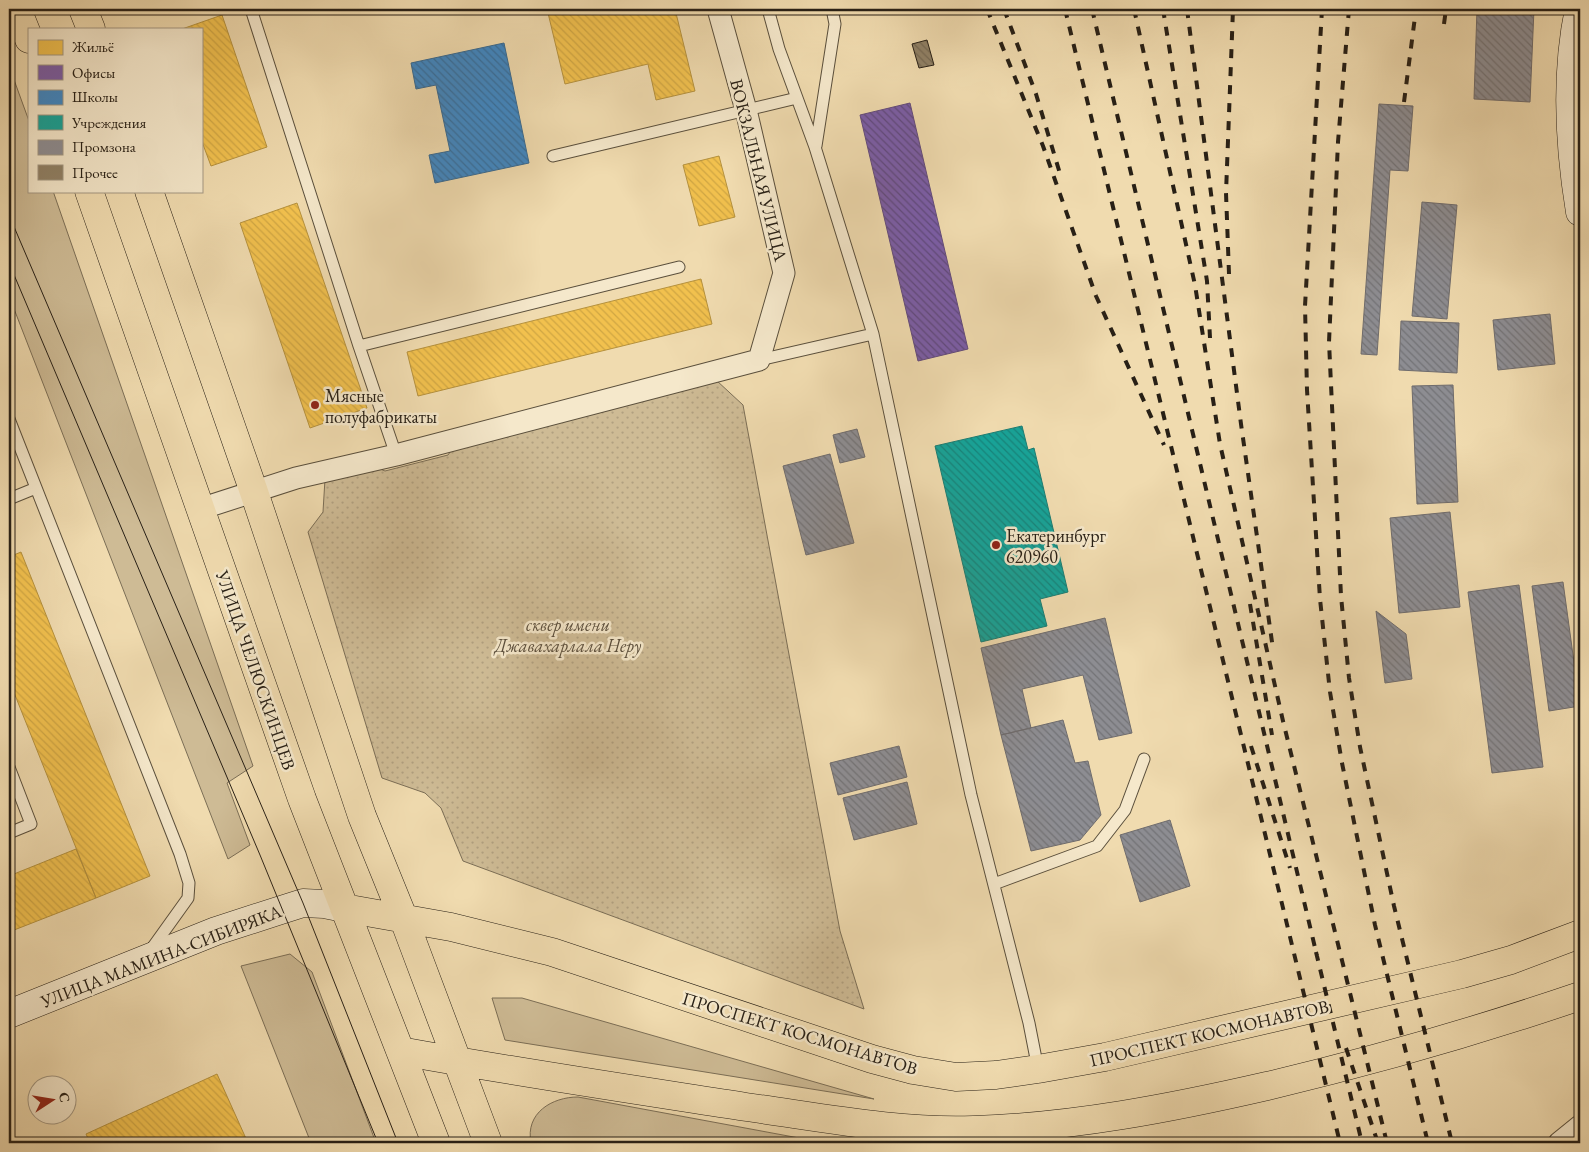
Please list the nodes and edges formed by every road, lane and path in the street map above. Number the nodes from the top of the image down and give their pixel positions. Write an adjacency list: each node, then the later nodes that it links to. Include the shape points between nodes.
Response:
1 (17, 9): 9 (main road)
2 (83, 9): 8 (main road)
3 (251, 9): 20 (lane)
4 (718, 9): 11 (street, ВОКЗАЛЬНАЯ УЛИЦА)
5 (768, 9): 10 (lane)
6 (832, 9): 13 (lane, via 835,24)
7 (1578, 9): 12 (main road, via 1571,60)
8 (91, 28)
9 (28, 36)
10 (797, 98): 11 (lane); 13 (lane)
11 (746, 110): 14 (lane); 21 (street, ВОКЗАЛЬНАЯ УЛИЦА, via 784,272)
12 (1576, 142): 17 (main road)
13 (815, 147): 19 (lane)
14 (553, 156)
15 (89, 192): 27 (main road, УЛИЦА ЧЕЛЮСКИНЦЕВ)
16 (149, 192): 25 (main road)
17 (1580, 212)
18 (679, 267): 20 (lane)
19 (873, 334): 21 (lane); 31 (lane, via 971,795)
20 (360, 346): 23 (lane)
21 (759, 360): 23 (street)
22 (9, 419): 24 (lane)
23 (396, 455): 25 (street, via 296,478)
24 (36, 488): 26 (lane); 35 (lane, via 189,883 188,898)
25 (254, 492): 27 (street); 33 (main road, via 362,816)
26 (9, 499)
27 (200, 509): 32 (main road, УЛИЦА ЧЕЛЮСКИНЦЕВ, via 302,799)
28 (1144, 759): 31 (lane, via 1125,810 1097,846)
29 (9, 767): 30 (lane, via 31,824)
30 (9, 834)
31 (994, 884): 40 (lane)
32 (344, 908): 33 (main road, ПРОСПЕКТ КОСМОНАВТОВ); 35 (main road, УЛИЦА МАМИНА-СИБИРЯКА, via 303,903 216,931); 38 (main road, УЛИЦА ЧЕЛЮСКИНЦЕВ)
33 (404, 917): 39 (main road); 40 (main road, ПРОСПЕКТ КОСМОНАВТОВ, via 552,952 913,1070 956,1077)
34 (1580, 934): 40 (main road, ПРОСПЕКТ КОСМОНАВТОВ, via 1462,974 1105,1057)
35 (143, 960): 37 (main road, УЛИЦА МАМИНА-СИБИРЯКА)
36 (1580, 996): 42 (main road, via 1478,1030 1299,1078 1182,1105)
37 (9, 1014)
38 (400, 1051): 39 (main road); 43 (main road, УЛИЦА ЧЕЛЮСКИНЦЕВ)
39 (457, 1062): 42 (main road, via 868,1125); 44 (main road)
40 (1038, 1069)
41 (1580, 1126): 45 (street)
42 (975, 1137)
43 (436, 1143)
44 (488, 1143)
45 (1559, 1143)

